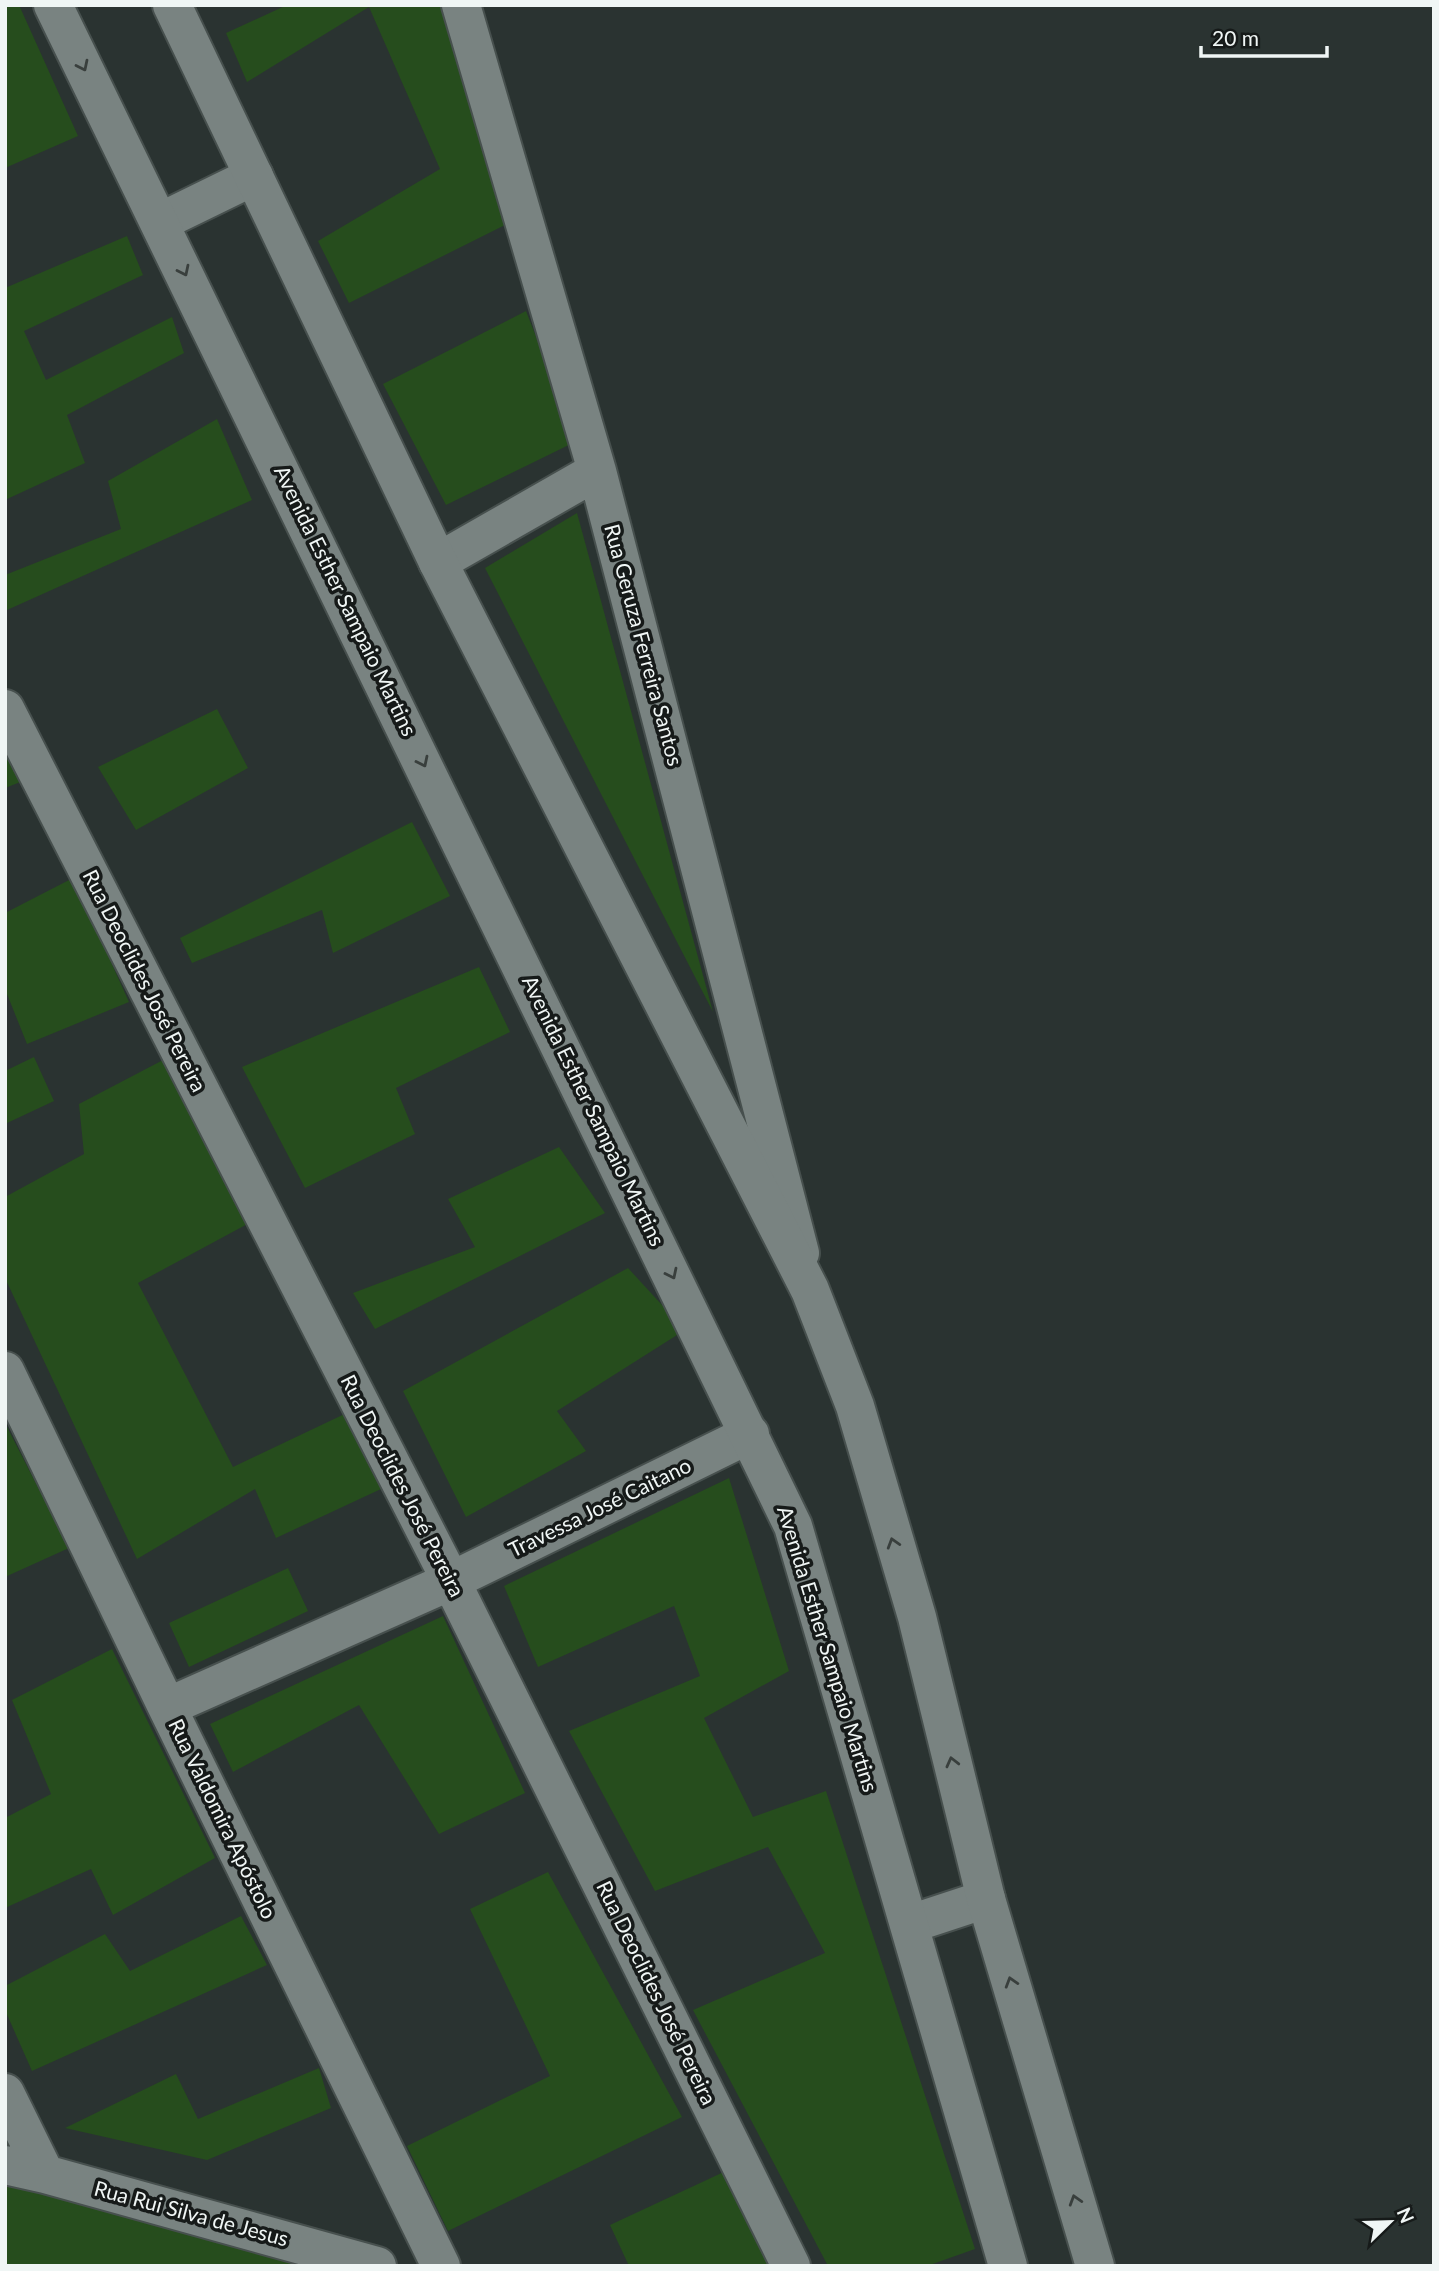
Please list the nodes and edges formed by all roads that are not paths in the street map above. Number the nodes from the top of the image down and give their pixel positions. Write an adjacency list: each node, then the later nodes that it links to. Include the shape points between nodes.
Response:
1 (53, 5): 5 (street, Avenida Esther Sampaio Martins, one-way to 5)
2 (172, 5): 4 (street)
3 (461, 5): 6 (street, Rua Geruza Ferreira Santos)
4 (254, 176): 5 (street); 7 (street)
5 (160, 222): 11 (street, Avenida Esther Sampaio Martins, one-way to 11)
6 (597, 471): 7 (street); 9 (street, Rua Geruza Ferreira Santos)
7 (438, 562): 9 (street)
8 (5, 709): 12 (street, Rua Deoclides José Pereira)
9 (810, 1290): 14 (street, one-way to 9, via 917,1617 855,1406)
10 (5, 1371): 13 (street, Rua Valdomira Apóstolo)
11 (750, 1434): 12 (street, Travessa José Caitano); 15 (street, Avenida Esther Sampaio Martins, via 793,1527)
12 (451, 1581): 13 (street, Travessa José Caitano); 21 (street, Rua Deoclides José Pereira)
13 (167, 1707): 20 (street, Rua Valdomira Apóstolo)
14 (986, 1899): 15 (street); 23 (street, one-way to 14)
15 (910, 1924): 22 (street, Avenida Esther Sampaio Martins)
16 (5, 2093): 18 (street)
17 (5, 2165): 18 (street, Rua Rui Silva de Jesus)
18 (45, 2174): 19 (street, Rua Rui Silva de Jesus)
19 (377, 2266)
20 (442, 2266)
21 (792, 2266)
22 (1008, 2266)
23 (1095, 2266)

